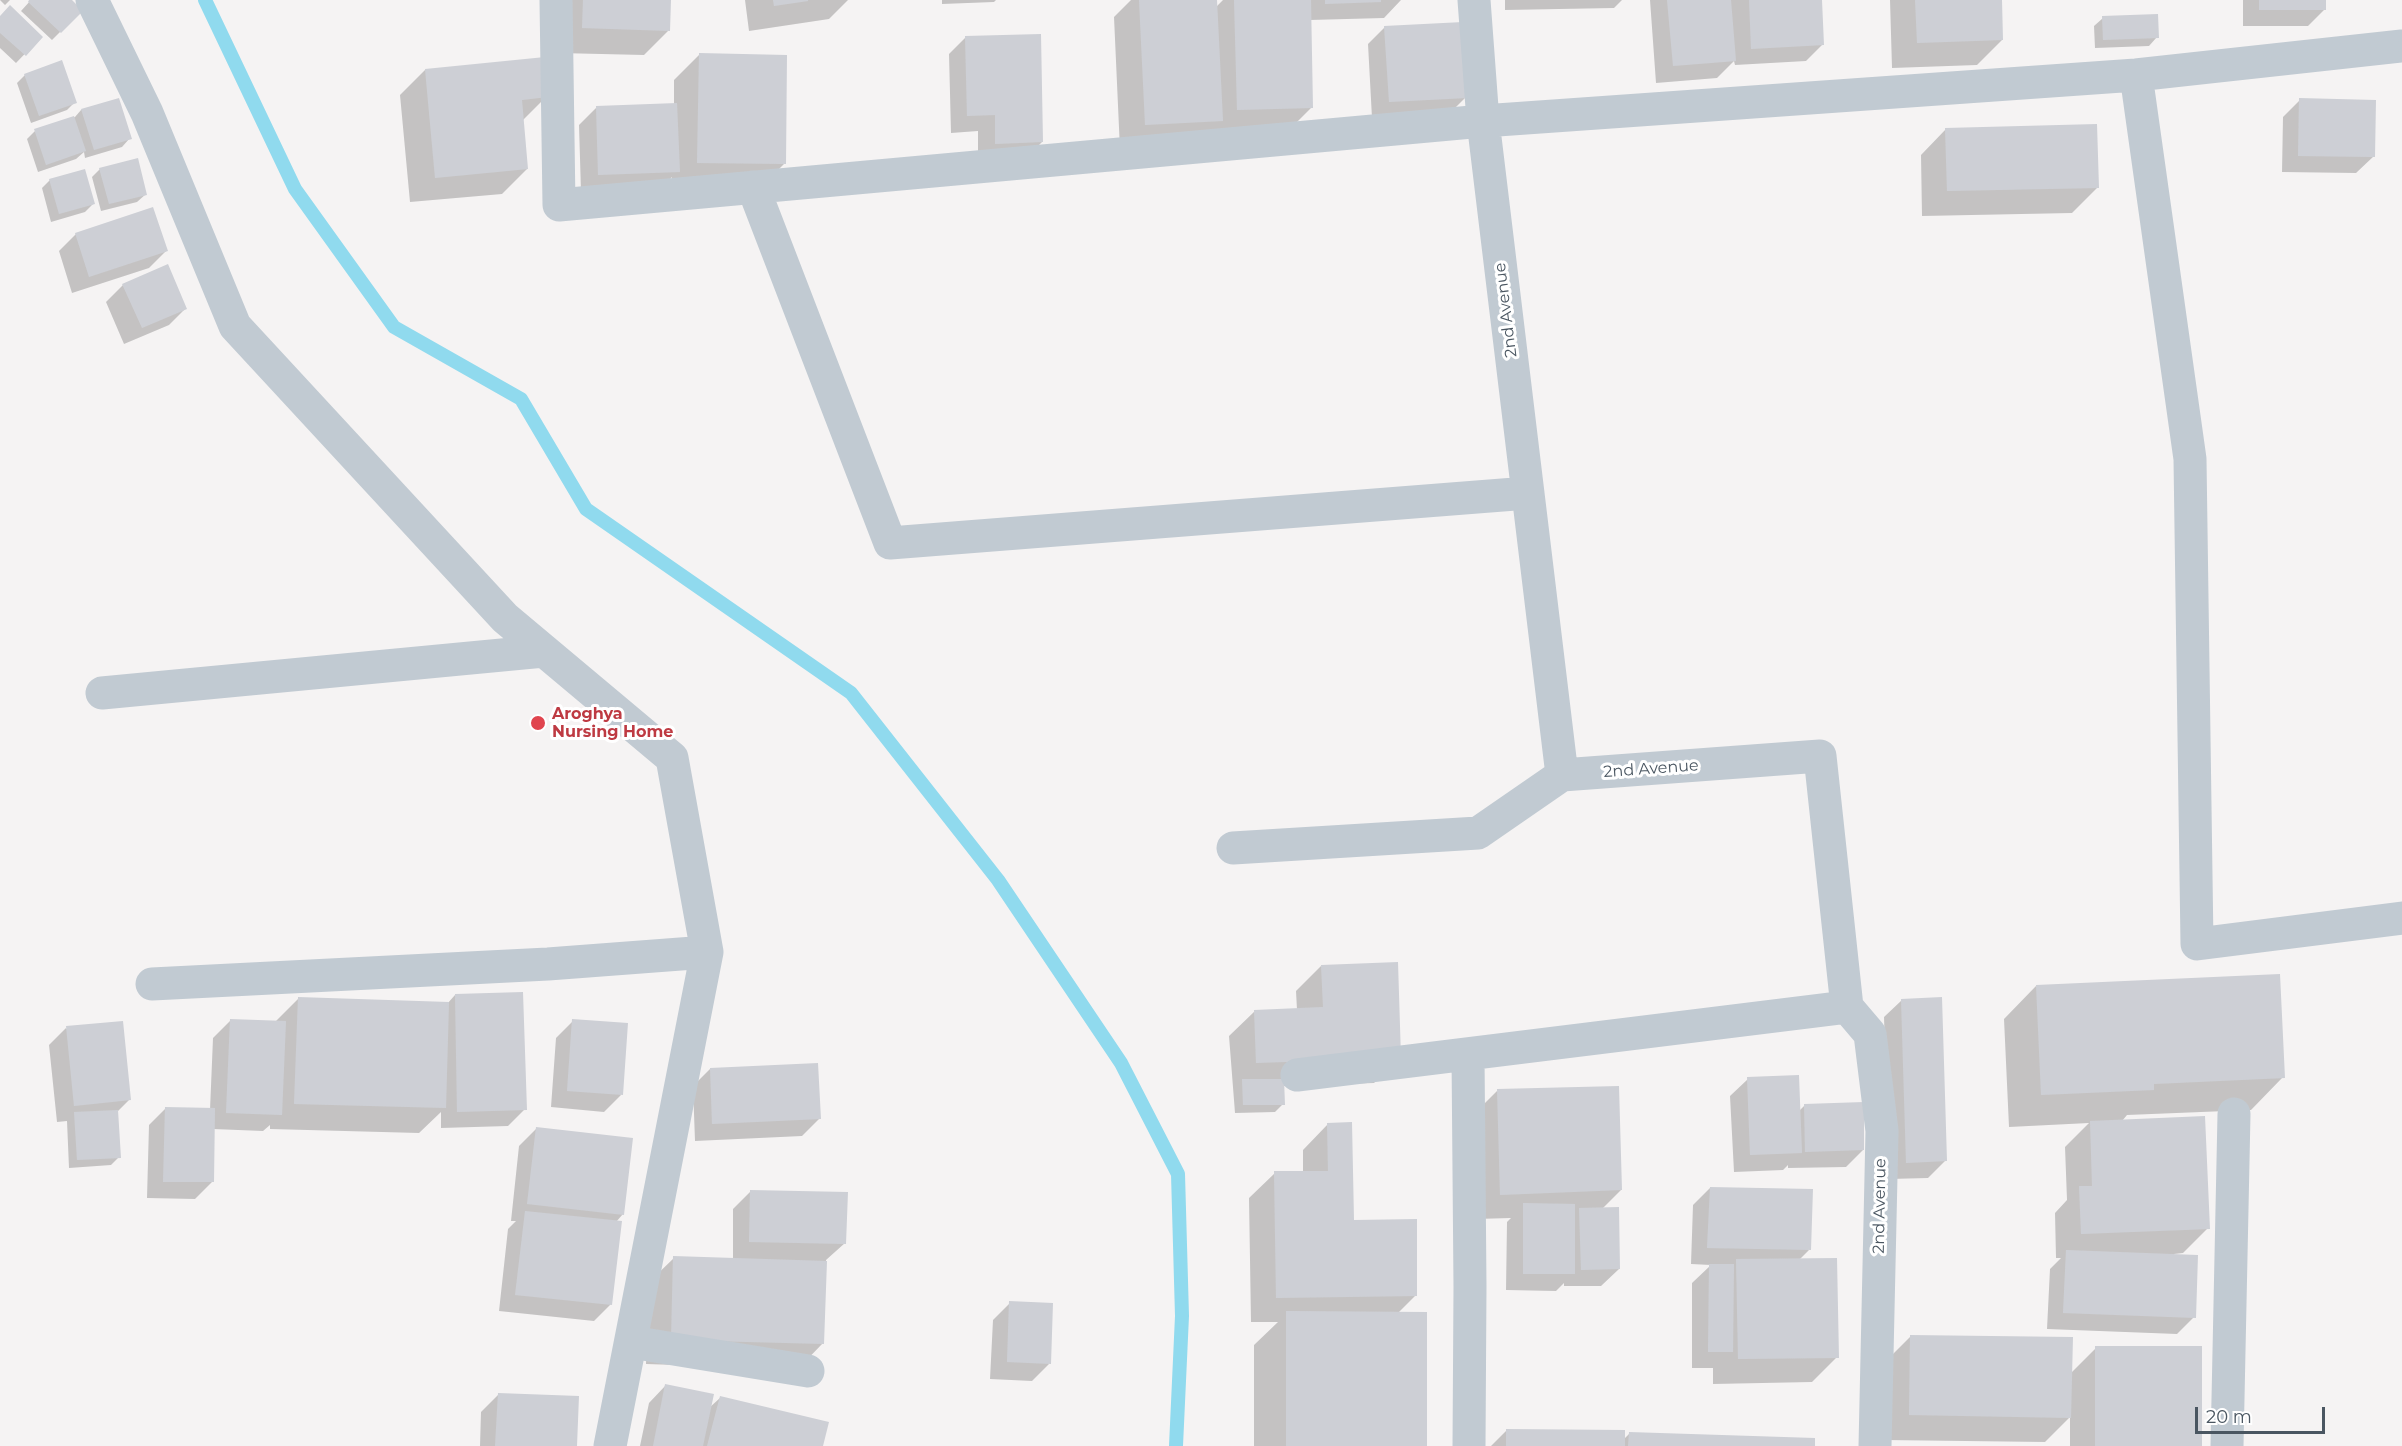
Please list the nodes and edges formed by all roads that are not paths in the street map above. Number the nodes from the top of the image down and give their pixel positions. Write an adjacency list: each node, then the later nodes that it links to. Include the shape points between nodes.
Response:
1 (92, 0): 9 (street, via 147,113 235,326 505,618)
2 (556, 0): 7 (street, via 559,205)
3 (1474, 0): 6 (street, 2nd Avenue)
4 (2402, 46): 5 (street)
5 (2136, 75): 6 (street); 13 (street, via 2190,459 2197,944)
6 (1483, 121): 7 (street); 8 (street, 2nd Avenue)
7 (753, 187): 8 (street, via 890,543)
8 (1528, 493): 11 (street, 2nd Avenue)
9 (544, 651): 10 (street); 14 (street, via 672,758)
10 (102, 693)
11 (1562, 776): 12 (street, via 1478,833); 16 (street, 2nd Avenue, via 1820,756)
12 (1233, 848)
13 (2402, 918)
14 (707, 952): 15 (street); 20 (street)
15 (152, 984)
16 (1847, 1007): 17 (street); 24 (street, 2nd Avenue, via 1870,1034 1881,1131)
17 (1468, 1055): 18 (street); 23 (street)
18 (1297, 1075)
19 (2234, 1114): 25 (street)
20 (631, 1342): 21 (street); 22 (street)
21 (808, 1371)
22 (610, 1446)
23 (1469, 1446)
24 (1875, 1446)
25 (2227, 1446)

